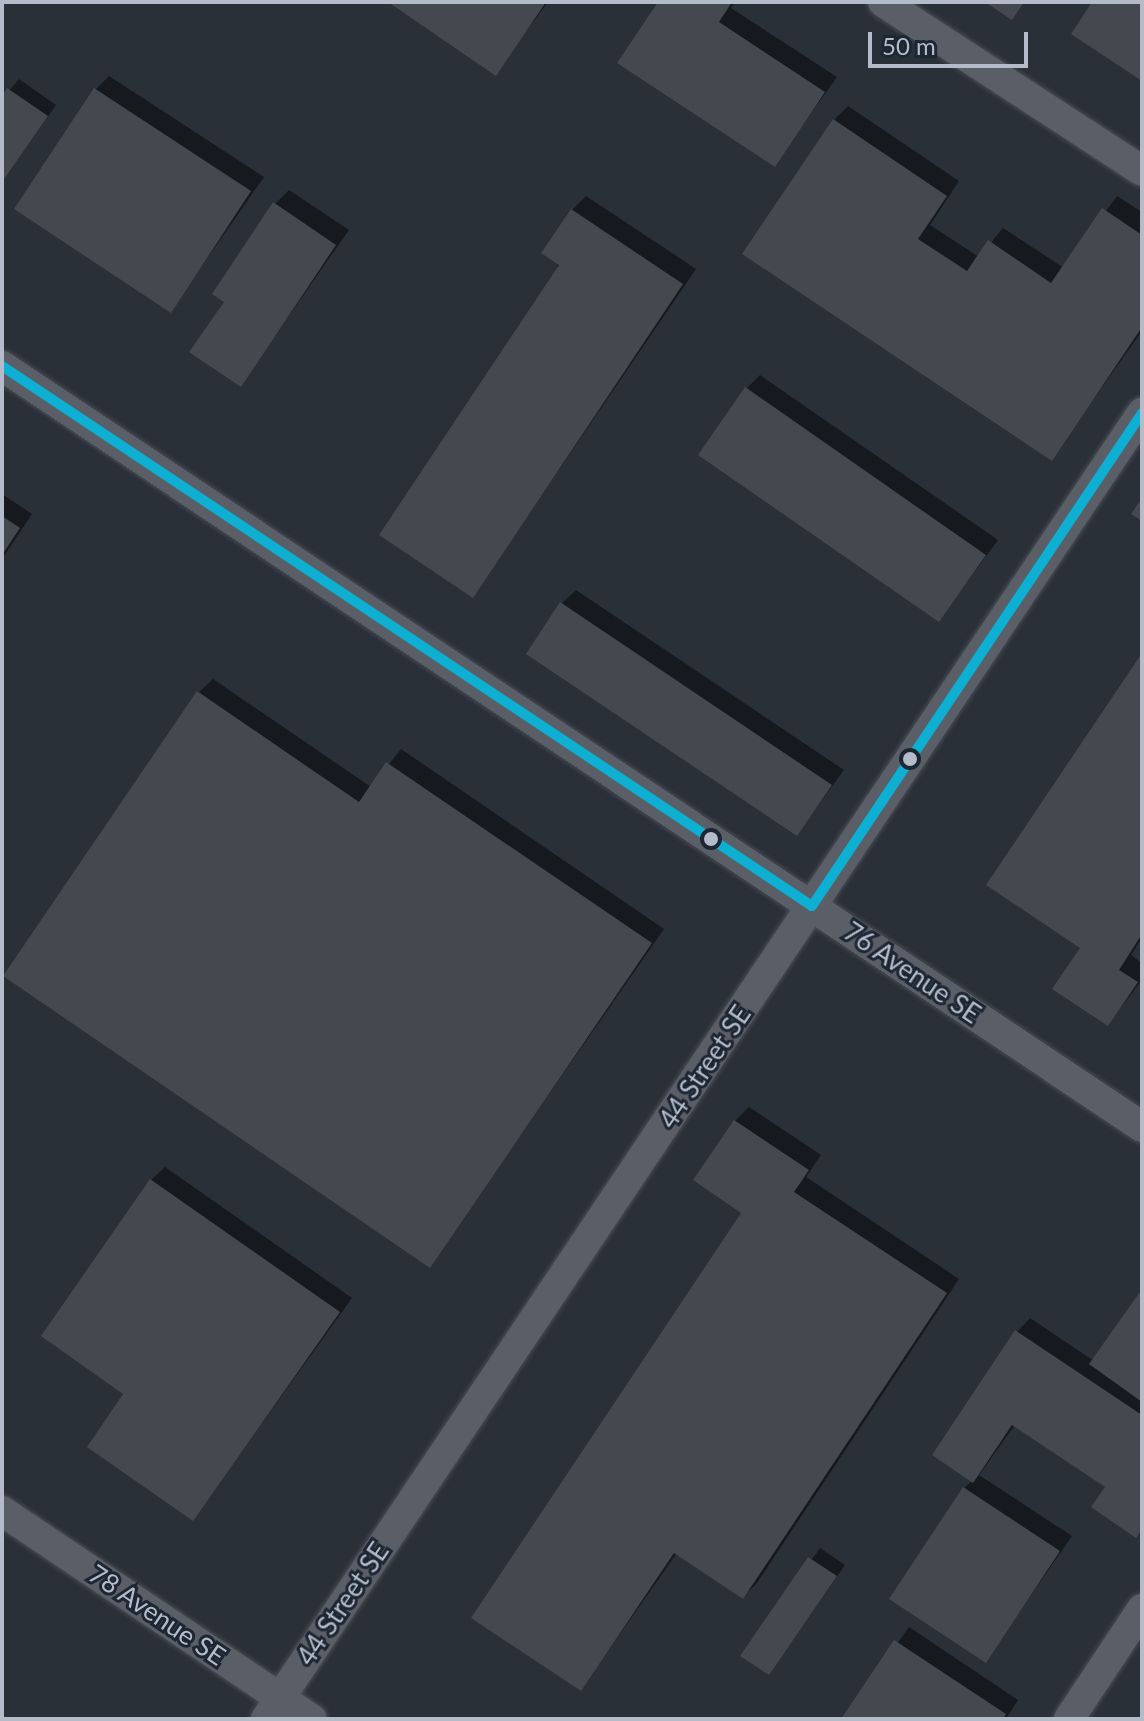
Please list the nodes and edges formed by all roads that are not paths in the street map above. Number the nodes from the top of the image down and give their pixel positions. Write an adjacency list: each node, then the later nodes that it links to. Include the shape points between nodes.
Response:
1 (883, 2): 2 (street)
2 (1142, 171)
3 (2, 366): 5 (street, 76 Avenue SE)
4 (1142, 413): 5 (street, 44 Street SE)
5 (812, 906): 6 (street, 76 Avenue SE); 9 (street, 44 Street SE)
6 (1142, 1127)
7 (2, 1511): 9 (street, 78 Avenue SE)
8 (1142, 1609): 11 (street)
9 (273, 1708): 10 (street, 78 Avenue SE)
10 (312, 1719)
11 (1069, 1719)

